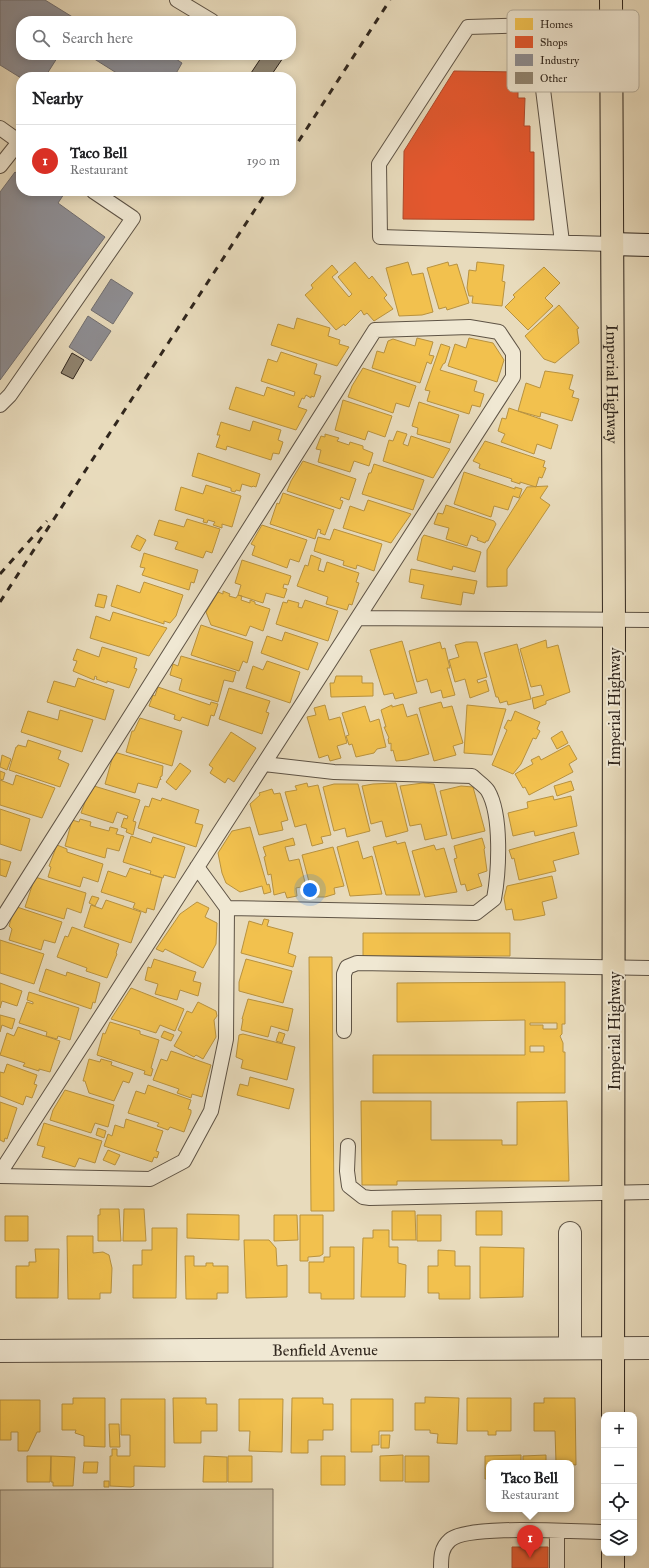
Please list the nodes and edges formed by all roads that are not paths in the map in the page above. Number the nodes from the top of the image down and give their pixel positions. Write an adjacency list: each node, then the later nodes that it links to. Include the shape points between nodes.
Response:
1 (176, 0): 2 (lane)
2 (203, 16)
3 (507, 26): 11 (lane, via 468,27 379,164 380,237)
4 (543, 92): 11 (lane)
5 (611, 92): 12 (main road, Imperial Highway)
6 (0, 128): 7 (lane)
7 (16, 139)
8 (16, 147): 9 (lane)
9 (0, 166)
10 (100, 196): 14 (lane, via 133,218 10,395)
11 (562, 242): 12 (lane)
12 (611, 244): 13 (street); 17 (main road, Imperial Highway)
13 (649, 246)
14 (0, 405)
15 (358, 618): 17 (lane); 18 (lane); 21 (lane, via 513,378 513,353 499,332 469,327 375,330)
16 (649, 620): 17 (lane)
17 (614, 621): 22 (main road, Imperial Highway)
18 (264, 764): 19 (lane); 20 (lane, via 334,772 472,776 488,790 495,808 498,875 494,899 476,913)
19 (197, 867): 20 (lane); 26 (lane)
20 (227, 908): 27 (lane, via 226,1039 211,1111 184,1161 150,1179)
21 (0, 922)
22 (613, 968): 23 (lane); 24 (lane, via 357,963 347,967 344,974); 28 (main road, Imperial Highway)
23 (649, 968)
24 (344, 1031)
25 (348, 1146): 28 (lane, via 349,1186 363,1197)
26 (0, 1173)
27 (0, 1176)
28 (614, 1192): 29 (lane); 32 (main road, Imperial Highway)
29 (649, 1192)
30 (570, 1233): 31 (street)
31 (570, 1348): 32 (street, Benfield Avenue); 34 (street, Benfield Avenue)
32 (613, 1348): 33 (street, Benfield Avenue); 35 (main road, Imperial Highway)
33 (649, 1348)
34 (0, 1351)
35 (613, 1412)
36 (557, 1531): 37 (lane); 39 (lane, via 484,1531 462,1534 451,1539 442,1549); 40 (lane)
37 (601, 1532)
38 (613, 1556): 41 (main road)
39 (441, 1568)
40 (557, 1568)
41 (613, 1568)

